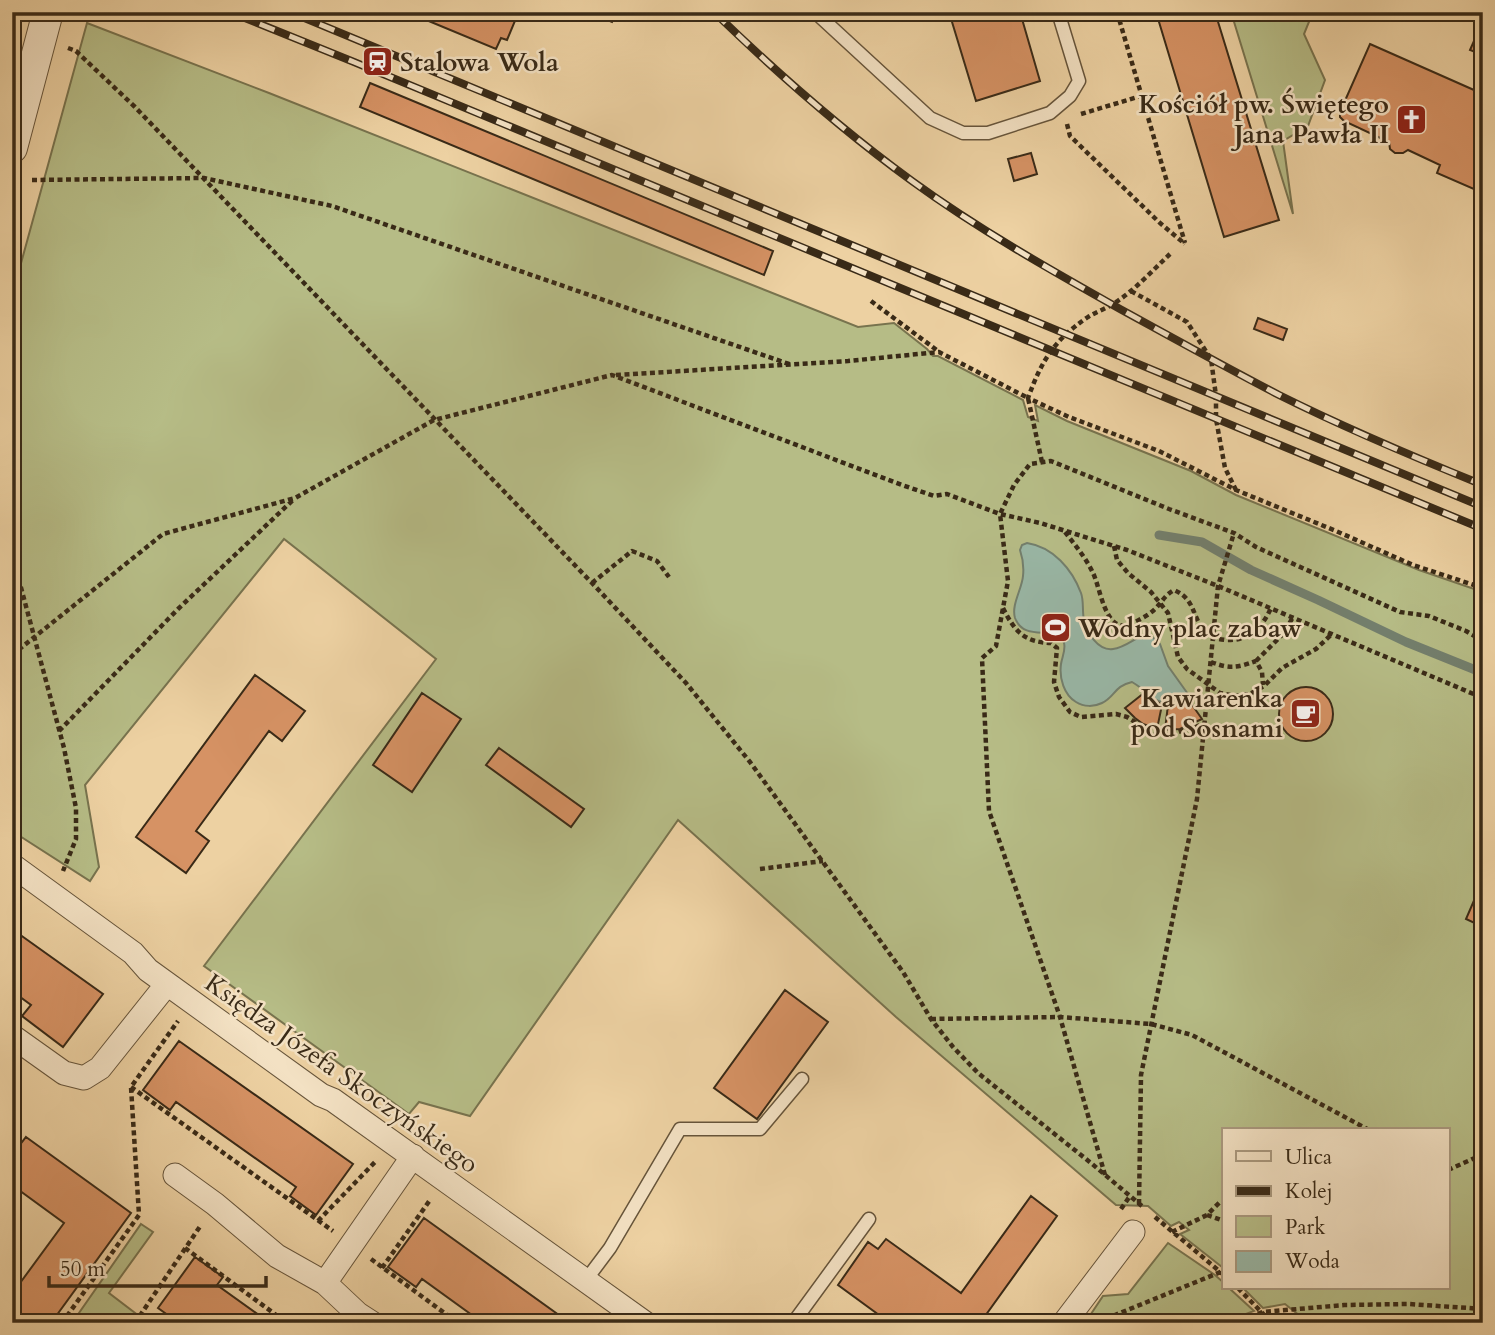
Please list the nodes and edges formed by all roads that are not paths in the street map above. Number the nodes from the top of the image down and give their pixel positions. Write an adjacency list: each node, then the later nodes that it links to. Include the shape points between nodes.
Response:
1 (48, 12): 4 (street)
2 (815, 12): 3 (lane, via 930,118 963,133 988,133 1050,113 1070,96 1079,81)
3 (1058, 12)
4 (12, 146)
5 (12, 865): 6 (street, Księdza Józefa Skoczyńskiego, via 133,953)
6 (167, 984): 7 (street, via 100,1068 84,1078 64,1073); 9 (street, Księdza Józefa Skoczyńskiego)
7 (12, 1037)
8 (802, 1079): 13 (lane, via 760,1129 680,1129)
9 (413, 1156): 13 (street, Księdza Józefa Skoczyńskiego); 14 (street)
10 (175, 1175): 14 (street, via 277,1256)
11 (869, 1219): 17 (lane)
12 (1133, 1232): 18 (street)
13 (586, 1280): 16 (street, Księdza Józefa Skoczyńskiego)
14 (325, 1283): 15 (street)
15 (372, 1323)
16 (645, 1323)
17 (793, 1323)
18 (1064, 1323)

